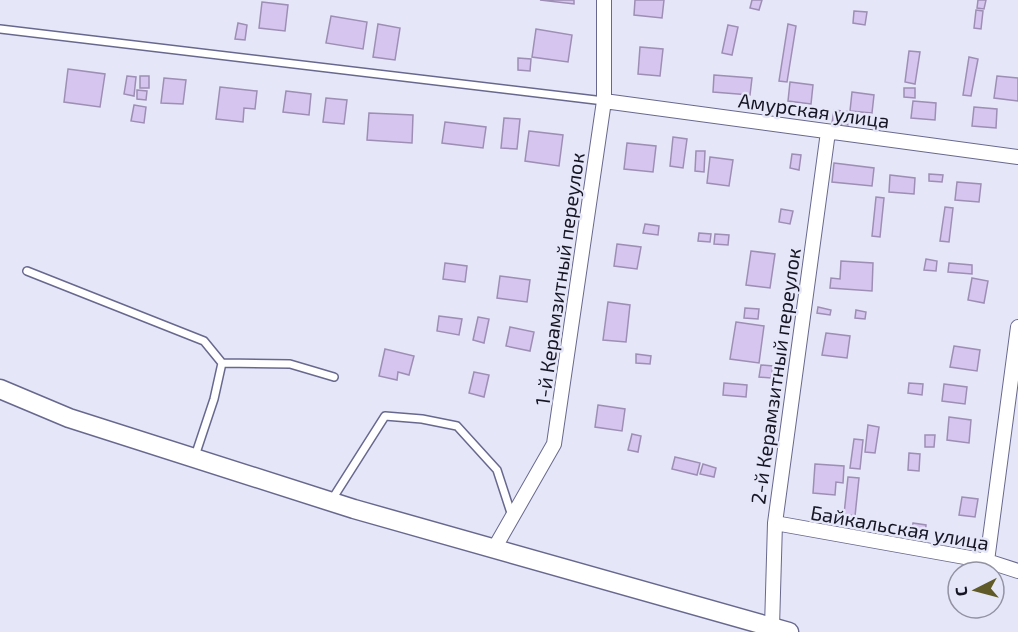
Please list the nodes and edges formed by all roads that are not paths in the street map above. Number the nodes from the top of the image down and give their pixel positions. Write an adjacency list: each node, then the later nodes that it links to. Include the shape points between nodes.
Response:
1 (604, 0): 3 (street, 1-й Керамзитный переулок)
2 (0, 29): 3 (lane)
3 (604, 101): 4 (street, Амурская улица); 13 (street, 1-й Керамзитный переулок, via 554,444)
4 (828, 132): 5 (street, Амурская улица); 14 (street, 2-й Керамзитный переулок)
5 (1018, 157)
6 (27, 272): 8 (lane, via 204,341)
7 (1018, 327): 17 (street)
8 (222, 363): 9 (lane, via 290,364); 11 (lane)
9 (334, 377)
10 (0, 389): 11 (street, via 69,418)
11 (194, 458): 12 (street)
12 (330, 502): 13 (lane, via 385,416 457,426 497,470); 15 (street)
13 (512, 516): 15 (street, 1-й Керамзитный переулок)
14 (775, 523): 16 (street, Байкальская улица); 18 (street, 2-й Керамзитный переулок)
15 (494, 549): 18 (street)
16 (981, 560)
17 (987, 560)
18 (780, 630)

